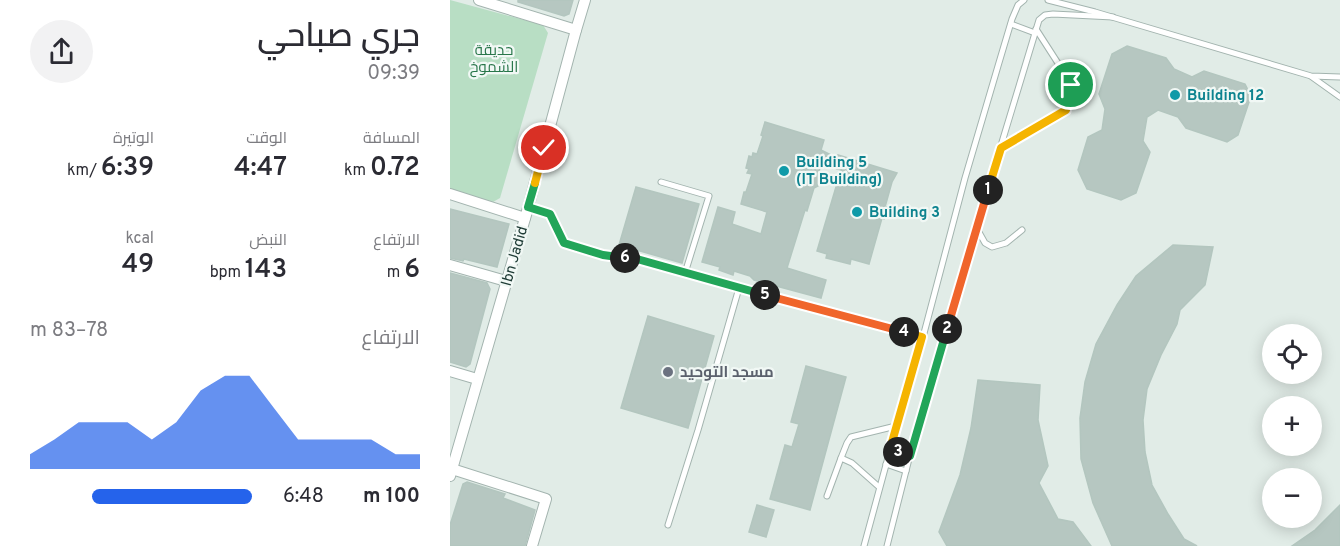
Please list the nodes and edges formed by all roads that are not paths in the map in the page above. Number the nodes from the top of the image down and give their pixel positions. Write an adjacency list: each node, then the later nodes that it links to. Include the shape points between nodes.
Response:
1 (478, 0): 7 (street)
2 (585, 0): 7 (street, Ibn Jadid)
3 (1024, 0): 6 (lane)
4 (1048, 0): 5 (lane)
5 (1113, 17): 8 (lane, via 1045,15); 9 (lane)
6 (1011, 24): 8 (lane); 22 (lane)
7 (576, 30): 15 (street, Ibn Jadid)
8 (1036, 30): 12 (lane); 12 (lane, via 1071,85 1066,110)
9 (1311, 76): 10 (lane); 11 (lane)
10 (1340, 77)
11 (1340, 97)
12 (1001, 148): 16 (lane)
13 (661, 182): 19 (lane, via 709,196)
14 (450, 194): 15 (street)
15 (526, 212): 19 (lane, via 550,214 564,243); 20 (street, Ibn Jadid)
16 (976, 227): 17 (lane, via 992,247 1006,243); 27 (lane)
17 (1023, 230)
18 (450, 265): 20 (street)
19 (685, 273): 21 (lane)
20 (506, 281): 24 (street, Ibn Jadid)
21 (739, 288): 22 (lane); 34 (lane)
22 (922, 337): 25 (lane)
23 (450, 371): 24 (street)
24 (477, 379): 31 (street, Ibn Jadid)
25 (896, 426): 26 (lane); 28 (lane, via 851,437)
26 (890, 449): 27 (lane); 29 (lane)
27 (910, 456): 30 (lane)
28 (841, 458): 32 (lane); 33 (lane)
29 (885, 464): 30 (lane); 32 (lane)
30 (906, 471): 37 (lane)
31 (451, 472): 35 (street, via 546,499)
32 (879, 487): 36 (lane)
33 (827, 496)
34 (668, 525)
35 (532, 546)
36 (864, 546)
37 (887, 546)

